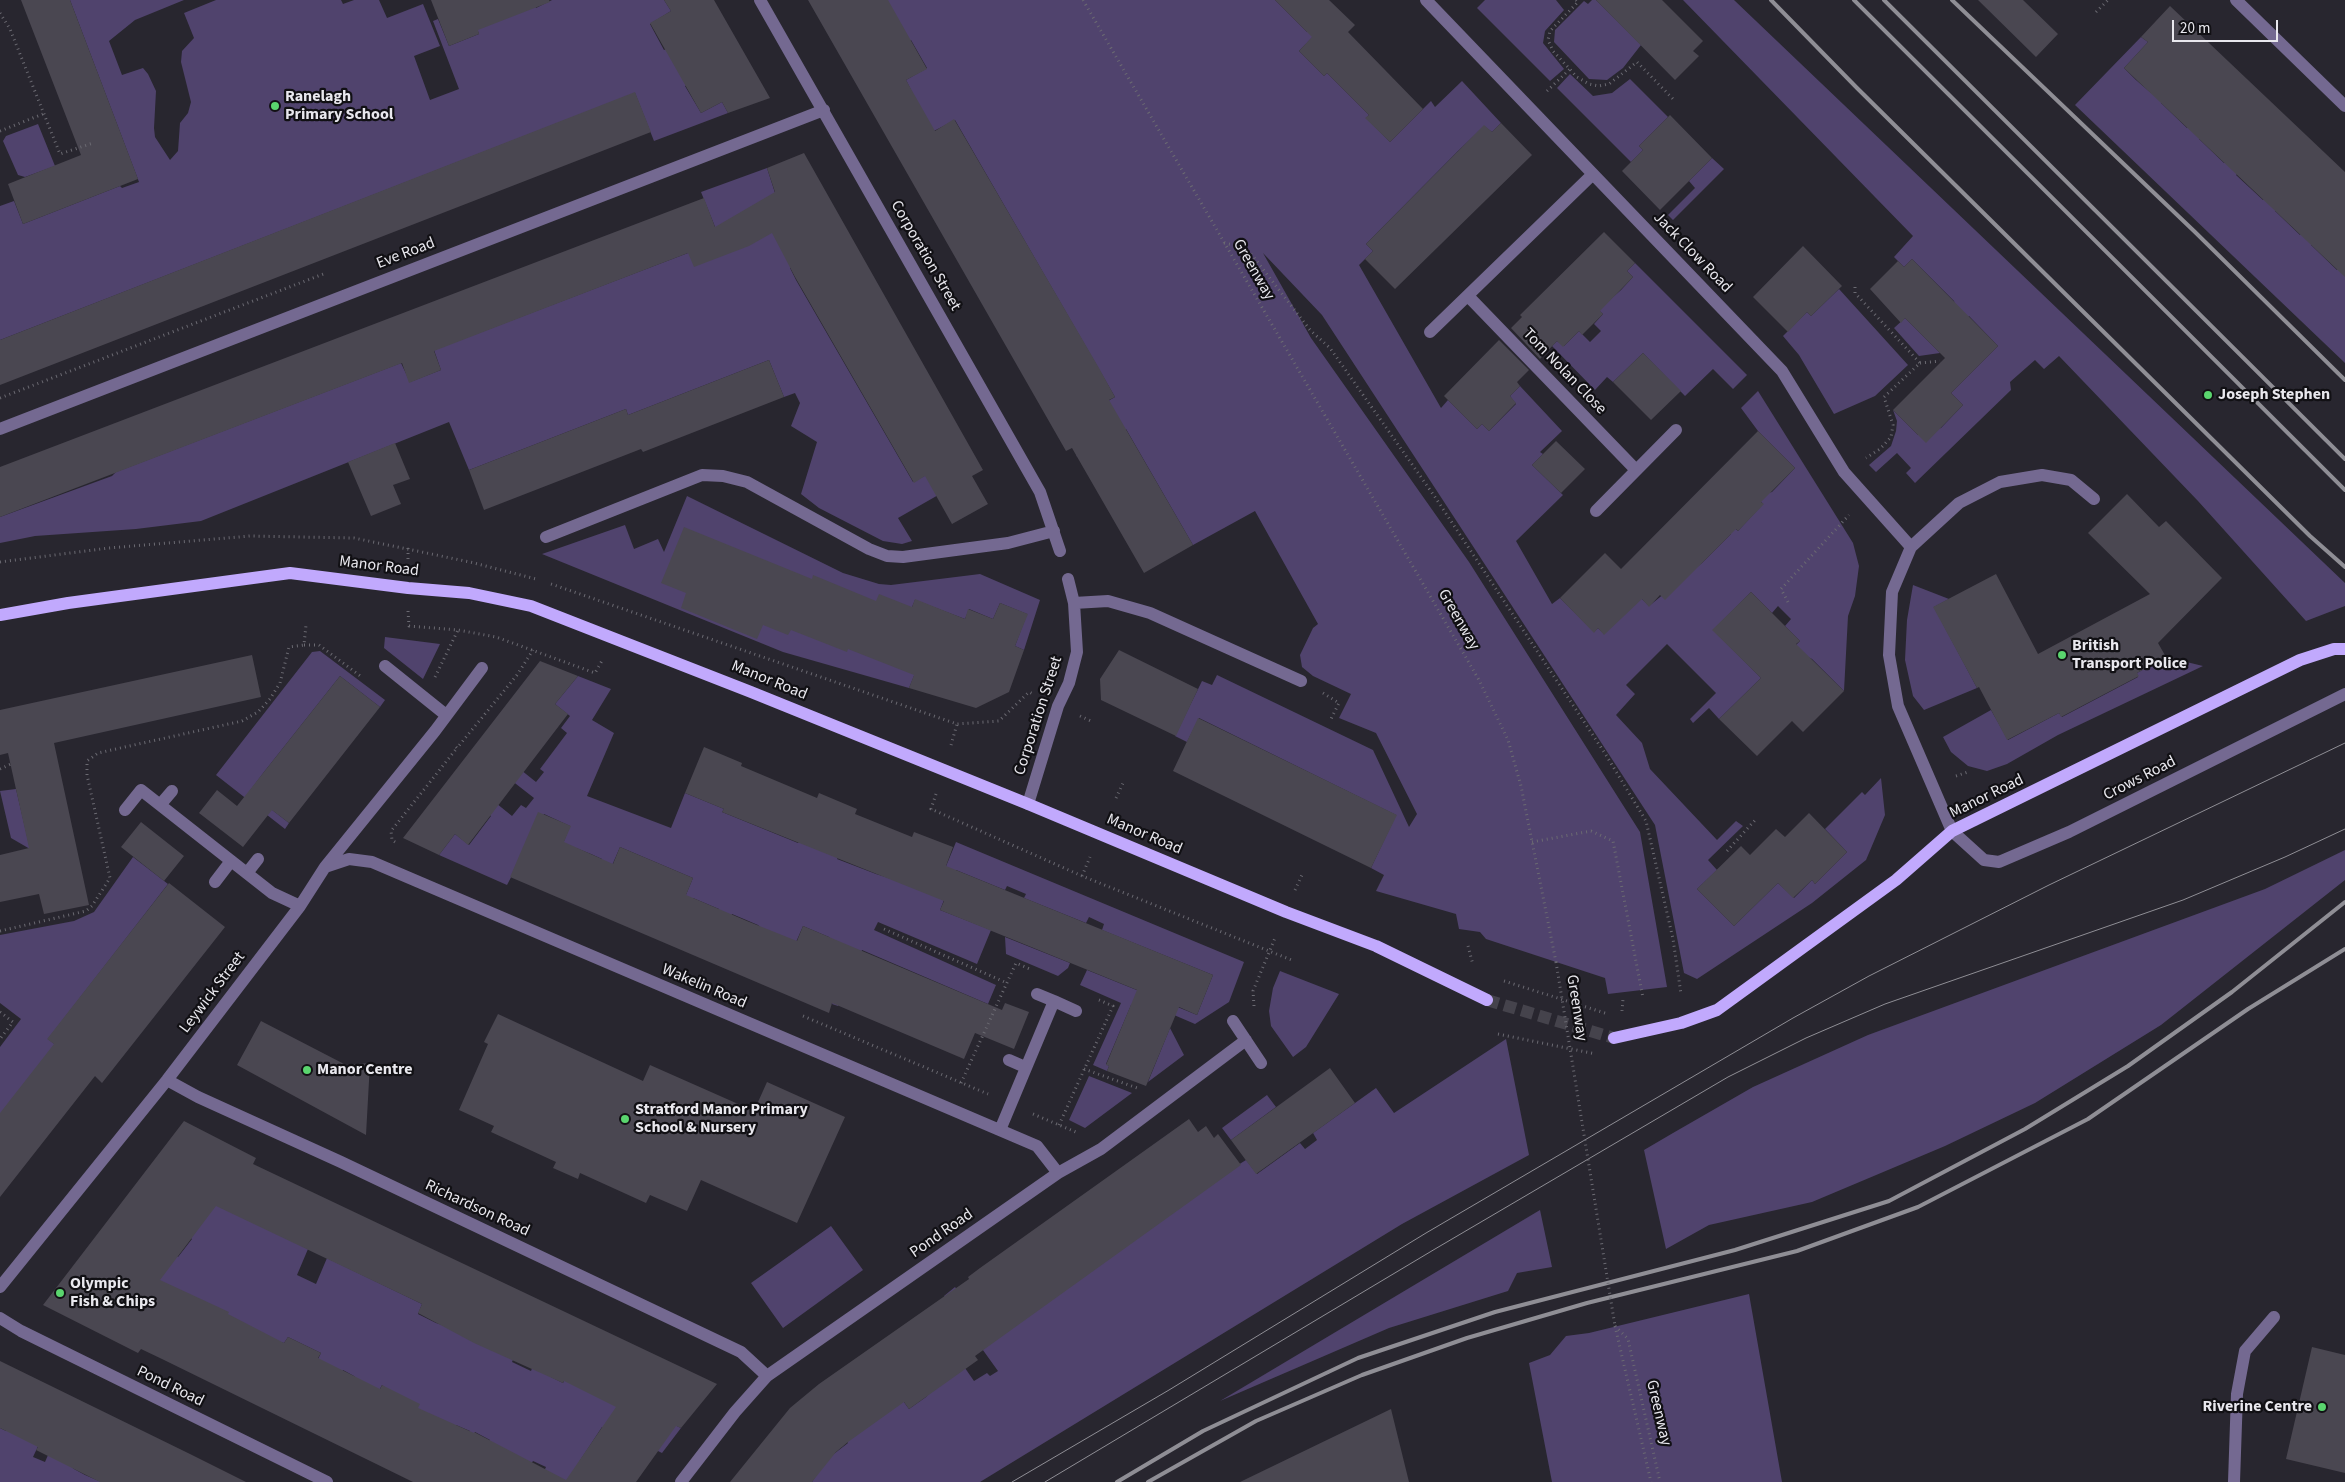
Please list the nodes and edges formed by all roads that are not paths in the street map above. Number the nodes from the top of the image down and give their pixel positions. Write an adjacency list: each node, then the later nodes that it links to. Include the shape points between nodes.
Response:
1 (760, 0): 5 (street, Corporation Street)
2 (1426, 0): 6 (street, Jack Clow Road)
3 (2236, 0): 4 (street)
4 (2345, 106)
5 (824, 110): 9 (street, Eve Road); 14 (street, Corporation Street, via 1040,492)
6 (1593, 174): 7 (street); 16 (street, Jack Clow Road, via 1782,371 1844,472)
7 (1468, 296): 8 (street); 11 (street, Tom Nolan Close)
8 (1430, 332)
9 (0, 429)
10 (1676, 430): 11 (street)
11 (1636, 470): 13 (street)
12 (2094, 499): 16 (street, via 2072,480 2042,475 2000,482 1959,503)
13 (1596, 511)
14 (1054, 531): 15 (street, via 1008,543 903,557 887,556 747,482 702,475); 17 (street, Corporation Street)
15 (546, 537)
16 (1911, 547): 31 (street, via 1892,592 1889,655 1898,706)
17 (1060, 551)
18 (1068, 580): 19 (street, Corporation Street)
19 (1074, 603): 24 (street, via 1108,601 1150,613); 28 (street, Corporation Street, via 1077,652)
20 (0, 615): 28 (main road, Manor Road, via 290,573 469,593 532,606 617,638)
21 (2345, 649): 31 (main road, Manor Road, via 2334,649 2300,660)
22 (385, 666): 26 (street)
23 (482, 668): 26 (street, Leywick Street)
24 (1301, 681)
25 (2345, 694): 31 (street, Crows Road, via 2069,832 2000,862 1984,860)
26 (448, 712): 34 (street, Leywick Street)
27 (172, 791): 29 (street)
28 (1028, 804): 39 (main road, Manor Road, via 1280,910 1376,946)
29 (160, 805): 30 (street, via 141,790); 33 (street)
30 (125, 810)
31 (1952, 831): 43 (main road, Manor Road, via 1896,880 1717,1010 1681,1024)
32 (258, 859): 35 (street)
33 (231, 860): 35 (street); 36 (street)
34 (325, 867): 37 (street, Leywick Street); 49 (street, Wakelin Road, via 349,860 372,862)
35 (247, 873): 37 (street, via 272,893)
36 (215, 882)
37 (300, 906): 48 (street, Leywick Street)
38 (1037, 994): 40 (street)
39 (1487, 1000)
40 (1054, 1001): 41 (street); 47 (street)
41 (1076, 1011)
42 (1233, 1021): 44 (street)
43 (1614, 1038)
44 (1246, 1040): 46 (street); 50 (street, Pond Road, via 1102,1149)
45 (1010, 1060): 47 (street)
46 (1261, 1063)
47 (1025, 1068): 49 (street)
48 (167, 1080): 51 (street, Leywick Street); 54 (street, Richardson Road, via 741,1352)
49 (1000, 1130): 50 (street, Wakelin Road, via 1037,1146)
50 (1058, 1173): 54 (street, Pond Road)
51 (0, 1287)
52 (2274, 1317): 57 (street, via 2245,1351 2236,1394)
53 (0, 1318): 55 (street, Pond Road)
54 (767, 1376): 56 (street, Pond Road)
55 (327, 1482)
56 (680, 1482)
57 (2234, 1482)

